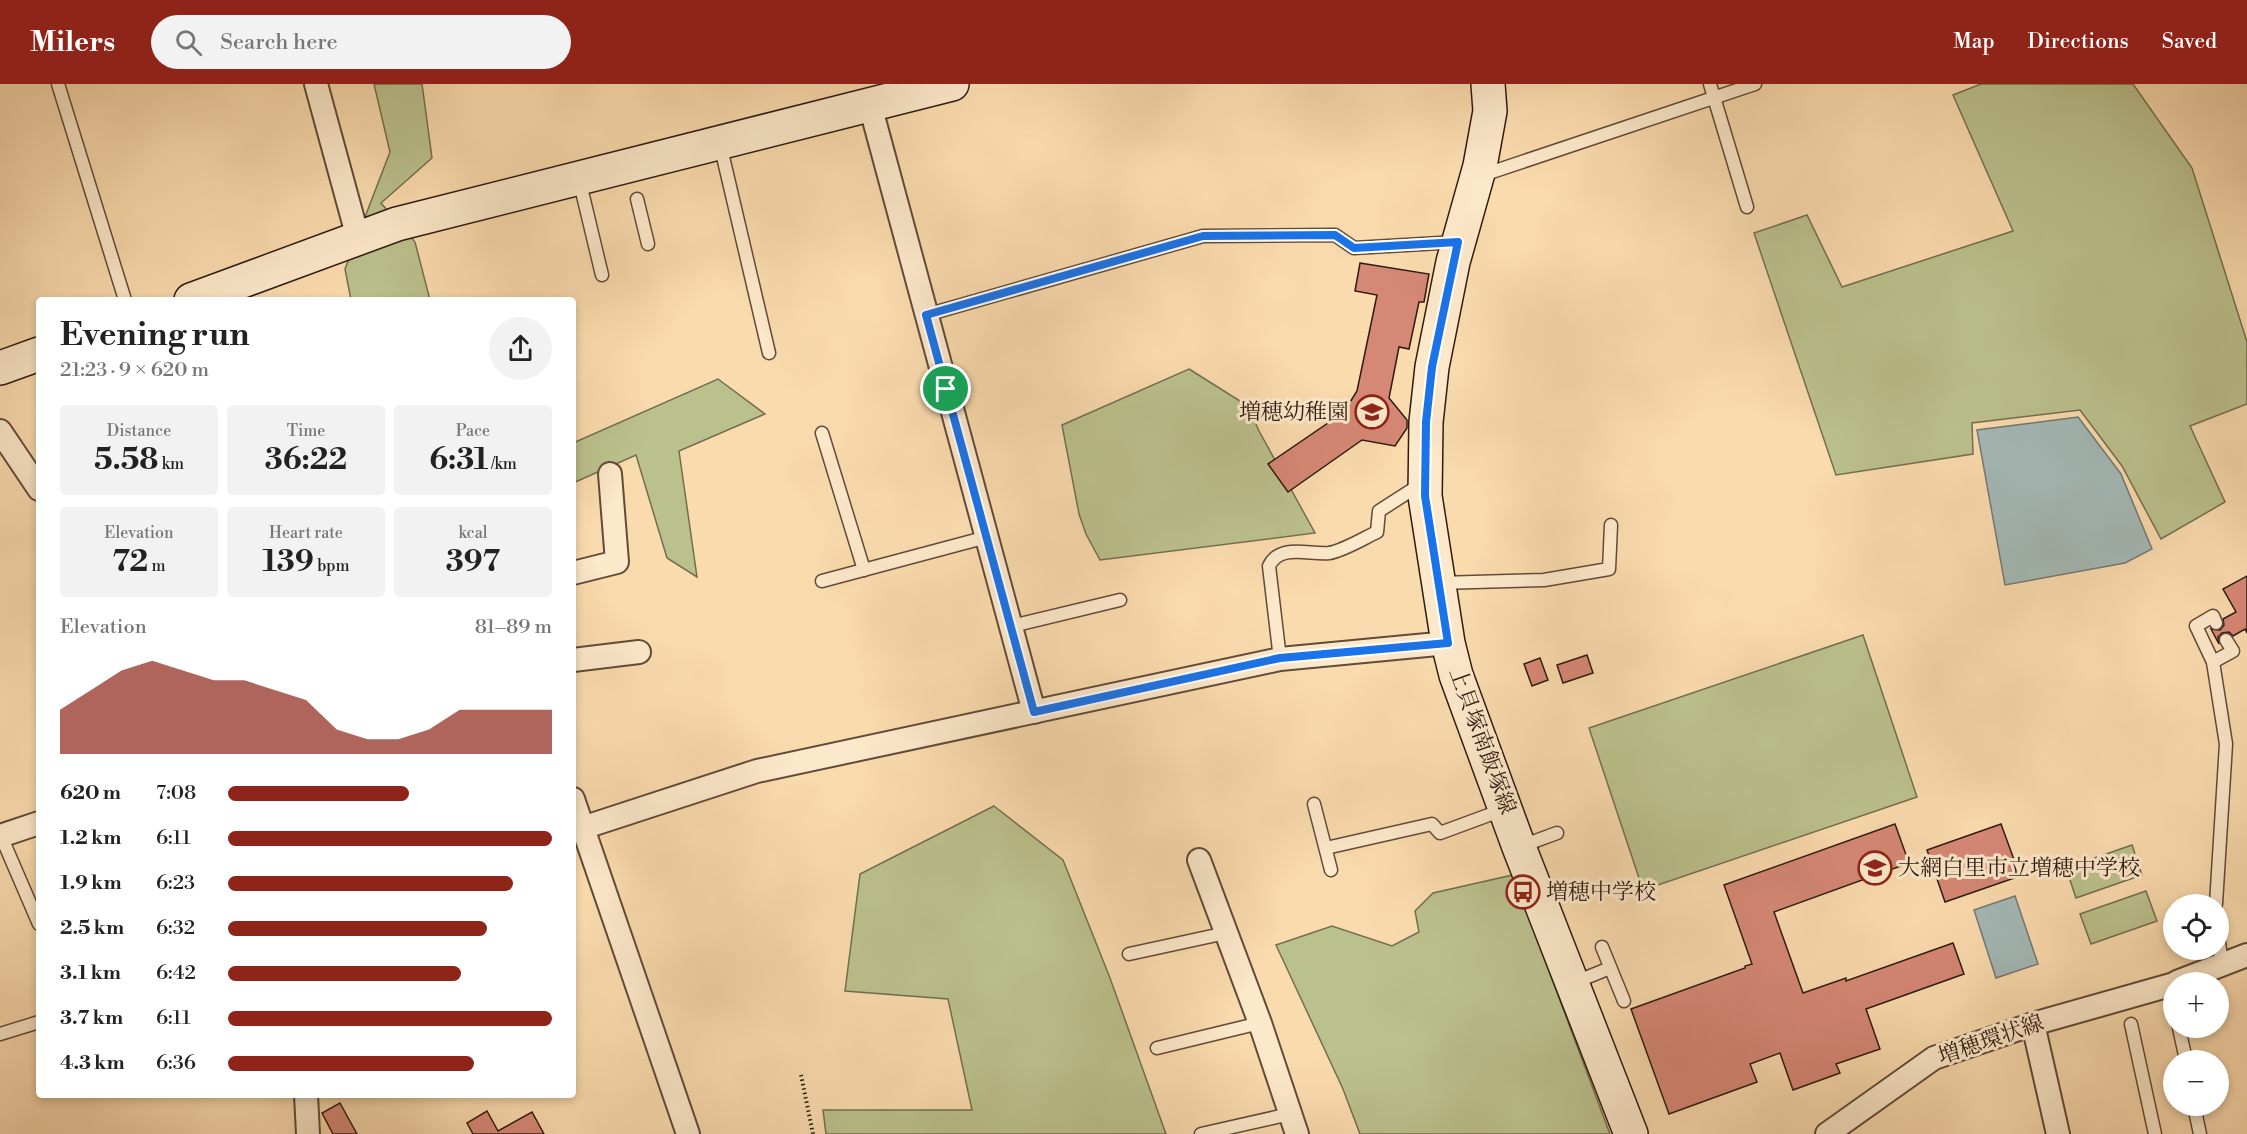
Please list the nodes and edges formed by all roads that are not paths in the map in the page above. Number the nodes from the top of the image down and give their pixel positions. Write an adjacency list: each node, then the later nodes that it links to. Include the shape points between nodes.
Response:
1 (58, 84): 18 (lane)
2 (316, 84): 14 (street)
3 (952, 84): 8 (street)
4 (1488, 84): 10 (street, 上貝塚南飯塚線, via 1490,111)
5 (1710, 84): 7 (lane)
6 (1755, 84): 7 (lane)
7 (1714, 98): 10 (lane); 13 (lane)
8 (870, 105): 9 (street); 20 (street)
9 (720, 143): 11 (street); 21 (lane)
10 (1477, 177): 15 (street, 上貝塚南飯塚線)
11 (579, 178): 14 (street, via 397,224); 17 (lane)
12 (637, 199): 16 (lane)
13 (1747, 207)
14 (357, 238): 19 (street)
15 (1458, 242): 20 (lane, via 1354,248 1335,235 1203,236); 27 (street, 上貝塚南飯塚線, via 1432,367)
16 (648, 244)
17 (602, 275)
18 (124, 297)
19 (199, 297)
20 (926, 315): 30 (street)
21 (769, 354)
22 (36, 355): 23 (street)
23 (0, 368)
24 (0, 431): 28 (street)
25 (822, 433): 31 (lane)
26 (610, 474): 32 (street, via 617,562)
27 (1425, 481): 34 (street, 上貝塚南飯塚線); 41 (lane, via 1379,512 1377,532 1331,553 1281,552 1272,560 1269,566)
28 (36, 485)
29 (1611, 525): 34 (lane, via 1609,569 1544,580)
30 (987, 537): 31 (lane); 37 (street)
31 (864, 570): 33 (lane)
32 (576, 572)
33 (822, 581)
34 (1439, 583): 39 (street, 上貝塚南飯塚線)
35 (1120, 600): 37 (lane)
36 (2216, 623): 43 (lane, via 2212,616 2196,626)
37 (1012, 626): 44 (street)
38 (2226, 640): 43 (lane, via 2233,651)
39 (1448, 643): 41 (street); 46 (street, 上貝塚南飯塚線, via 1456,675)
40 (639, 652): 42 (street)
41 (1280, 658): 44 (street)
42 (576, 660)
43 (2213, 662): 55 (lane, via 2226,758)
44 (1034, 712): 48 (street, via 757,771)
45 (1314, 804): 52 (lane)
46 (1506, 808): 51 (street, 上貝塚南飯塚線); 52 (lane, via 1440,833 1432,824)
47 (36, 824): 50 (street)
48 (578, 830): 78 (street)
49 (1557, 832): 51 (lane)
50 (0, 836): 56 (lane)
51 (1519, 847): 65 (street, 上貝塚南飯塚線)
52 (1326, 848): 54 (lane)
53 (1199, 860): 57 (street)
54 (1331, 870)
55 (2217, 894)
56 (36, 917)
57 (1226, 933): 59 (lane); 69 (street)
58 (1602, 947): 63 (lane)
59 (1129, 954)
60 (2247, 955): 62 (street, 増穂環状線)
61 (2221, 960): 62 (lane)
62 (2222, 965): 64 (street, 増穂環状線)
63 (1610, 968): 65 (lane); 67 (lane)
64 (2207, 972)
65 (1573, 983): 80 (street, 上貝塚南飯塚線)
66 (2163, 990): 70 (street, 増穂環状線)
67 (1623, 1001)
68 (36, 1023): 72 (lane)
69 (1260, 1023): 73 (lane); 76 (street)
70 (2033, 1024): 81 (street, 増穂環状線, via 1934,1058); 82 (street)
71 (2131, 1024): 83 (lane)
72 (0, 1034)
73 (1157, 1048)
74 (306, 1098): 77 (street)
75 (2196, 1116): 84 (lane)
76 (1294, 1124): 79 (lane)
77 (308, 1134)
78 (688, 1134)
79 (1201, 1134)
80 (1631, 1134)
81 (1827, 1134)
82 (2058, 1134)
83 (2155, 1134)
84 (2200, 1134)

